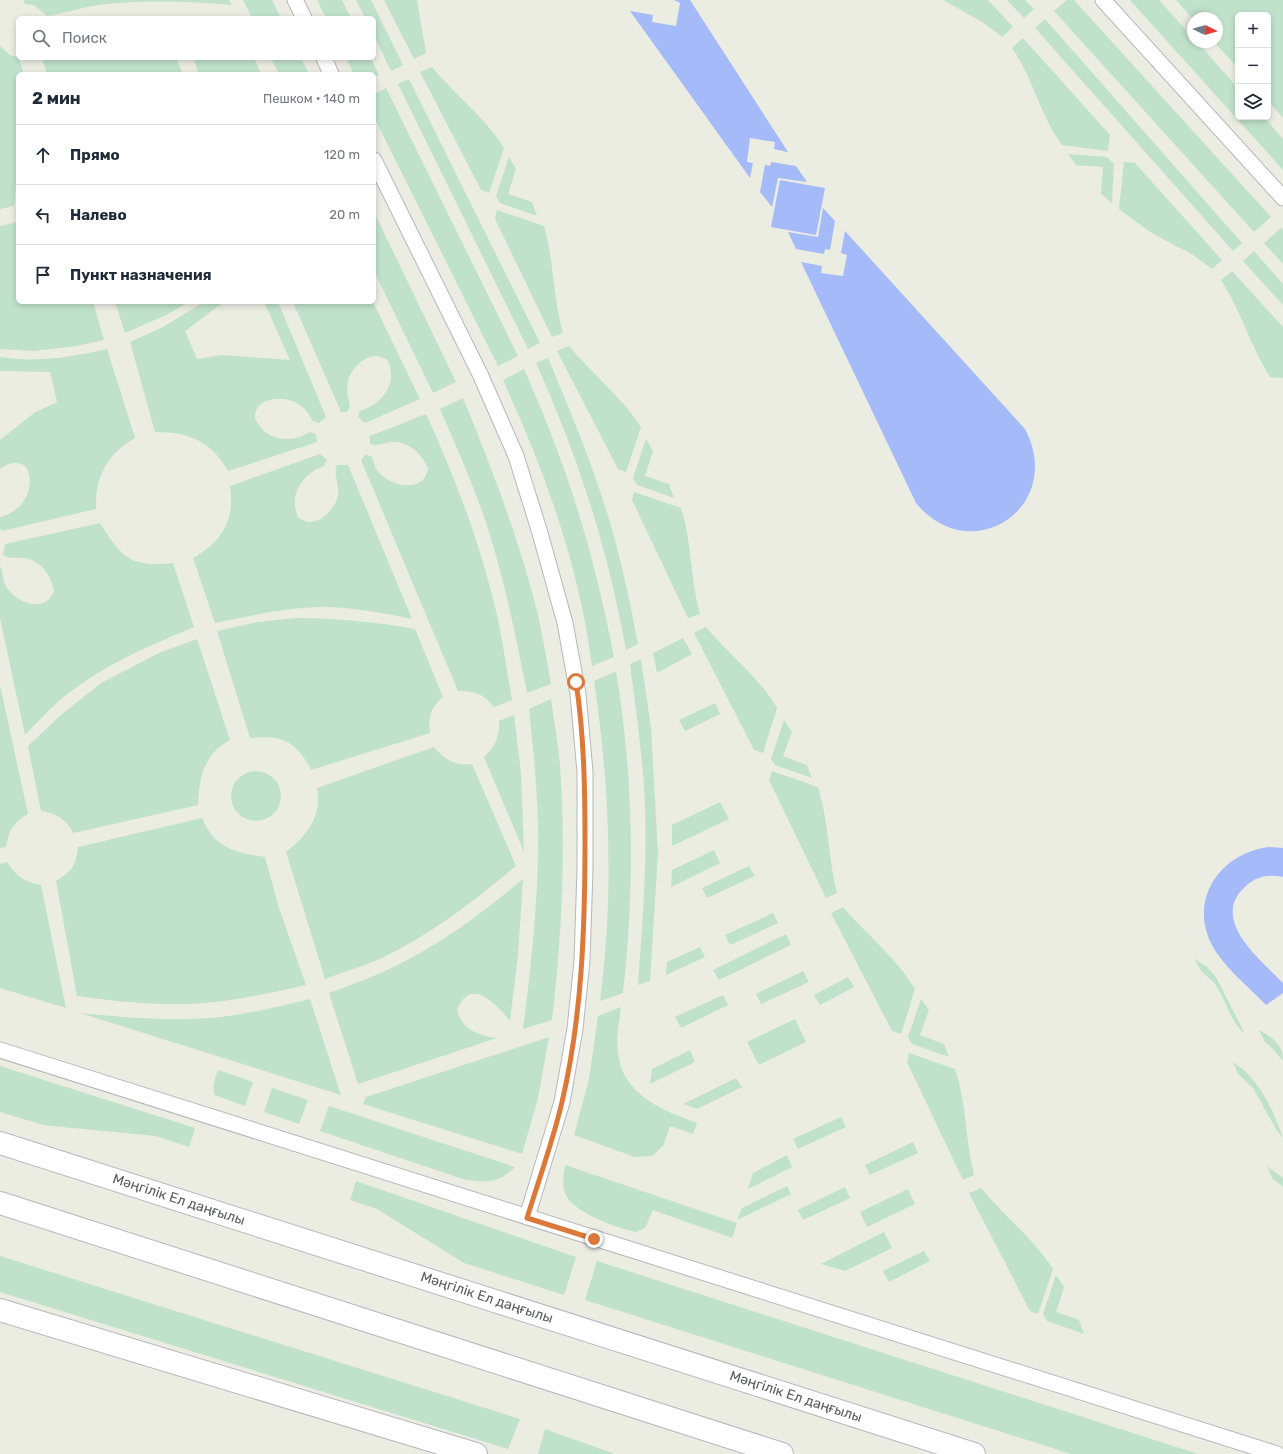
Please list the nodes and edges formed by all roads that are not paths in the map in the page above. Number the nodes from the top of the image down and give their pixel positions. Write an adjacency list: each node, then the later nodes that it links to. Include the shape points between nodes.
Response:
1 (295, 0): 3 (lane)
2 (1104, 0): 7 (lane)
3 (303, 16)
4 (325, 60): 5 (lane)
5 (330, 72)
6 (376, 164): 11 (lane, via 480,374 516,456 565,623 578,694 585,772 585,870 577,1017 562,1102)
7 (1283, 198)
8 (0, 1050): 11 (lane)
9 (0, 1143): 15 (main road, Мәңгілік Ел даңғылы)
10 (0, 1203): 14 (main road)
11 (527, 1218): 16 (lane)
12 (0, 1310): 13 (main road)
13 (462, 1452)
14 (782, 1454)
15 (974, 1454)
16 (1277, 1454)

